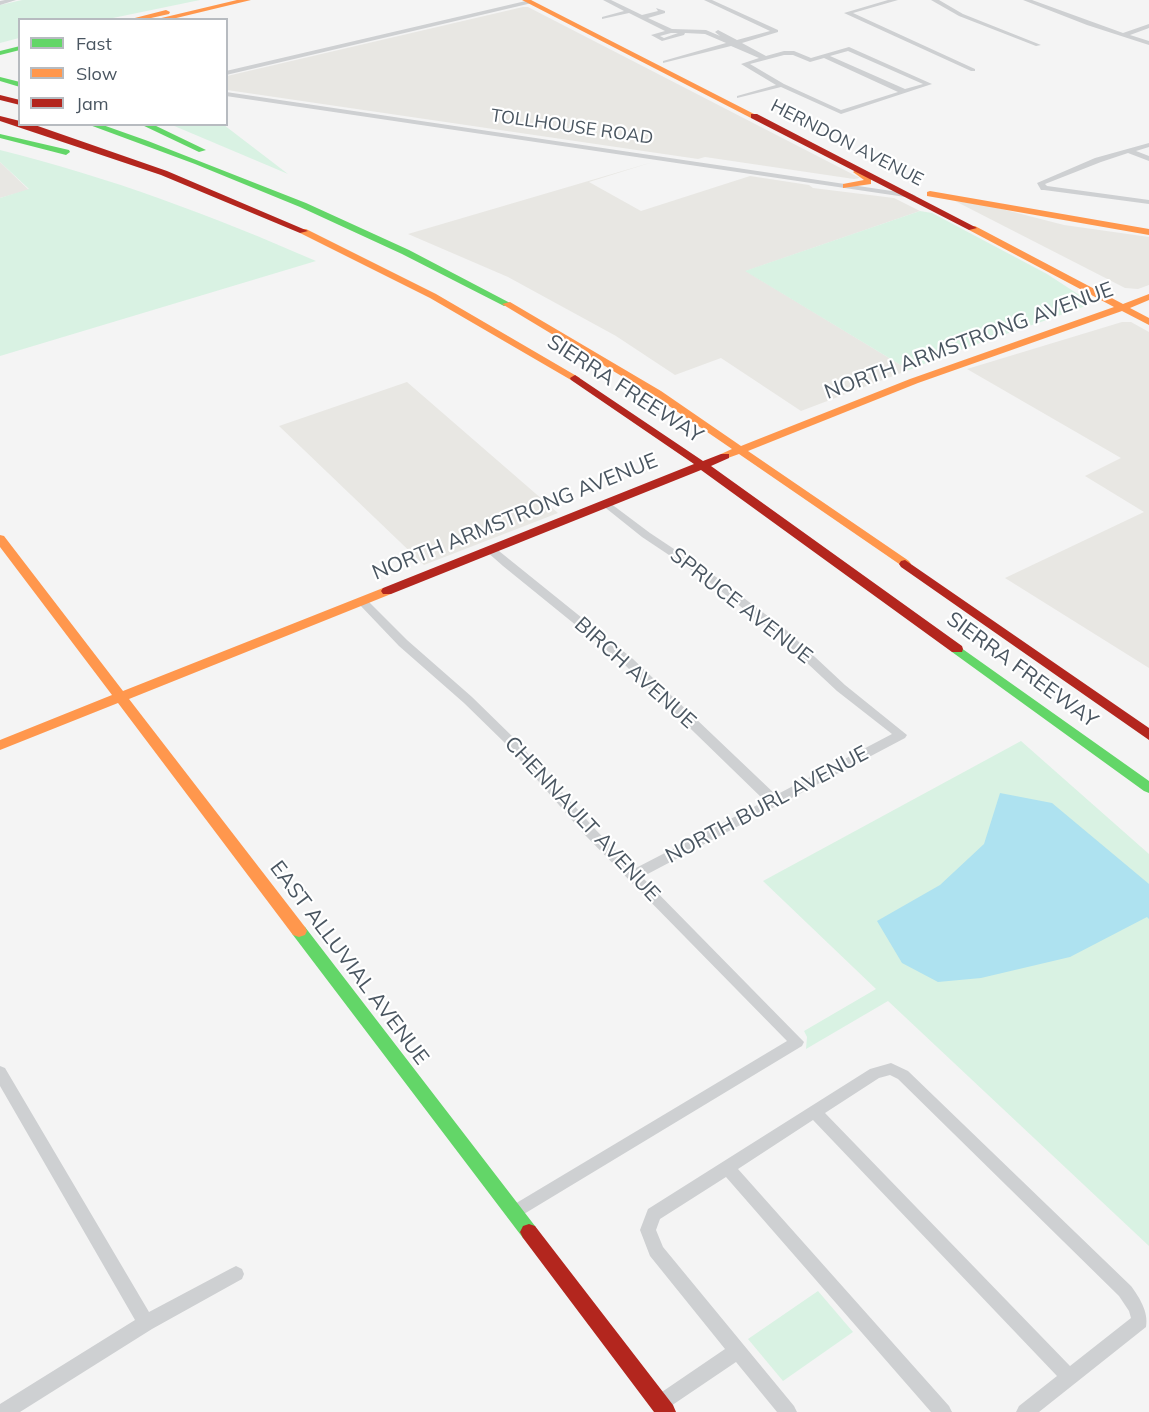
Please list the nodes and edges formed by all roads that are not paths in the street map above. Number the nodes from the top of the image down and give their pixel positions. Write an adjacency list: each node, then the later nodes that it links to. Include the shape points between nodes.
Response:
1 (11, 0): 11 (street)
2 (220, 0): 16 (main road)
3 (247, 0): 17 (main road)
4 (606, 0): 14 (street)
5 (707, 0): 24 (street, via 776,31)
6 (873, 0): 12 (street)
7 (895, 0): 12 (street)
8 (934, 0): 27 (street, via 961,15)
9 (1026, 0): 23 (street)
10 (533, 1): 33 (main road, HERNDON AVENUE); 33 (main road, HERNDON AVENUE); 35 (street)
11 (0, 3)
12 (881, 3): 34 (street, via 847,13)
13 (658, 9): 15 (street, via 663,12)
14 (630, 11): 15 (street); 18 (street)
15 (642, 17): 20 (street)
16 (139, 18)
17 (165, 18)
18 (604, 18)
19 (1149, 26): 23 (street)
20 (671, 31): 22 (street); 22 (street, via 654,35 663,40)
21 (718, 32): 24 (street)
22 (682, 33): 24 (street)
23 (1123, 35): 25 (street)
24 (733, 43): 32 (street); 33 (street)
25 (1149, 43)
26 (18, 44): 28 (main road)
27 (1038, 45)
28 (0, 48)
29 (18, 48): 30 (main road)
30 (0, 53)
31 (824, 56): 32 (street, via 810,60 790,52); 39 (street); 39 (street, via 853,50 929,84)
32 (765, 58): 38 (street, via 744,66)
33 (661, 63): 42 (main road, HERNDON AVENUE); 53 (main road, HERNDON AVENUE)
34 (973, 70)
35 (228, 73)
36 (0, 79): 37 (main road)
37 (18, 84)
38 (782, 85): 39 (street, via 838,112); 42 (street)
39 (904, 92)
40 (228, 94): 55 (street, TOLLHOUSE ROAD)
41 (0, 98): 43 (main road)
42 (739, 98): 54 (main road, HERNDON AVENUE)
43 (18, 102)
44 (0, 118): 45 (main road, SIERRA FREEWAY)
45 (18, 123)
46 (27, 126): 61 (main road, SIERRA FREEWAY, via 183,179)
47 (97, 126): 59 (main road, SIERRA FREEWAY, via 209,165)
48 (149, 126): 59 (main road, via 264,180)
49 (0, 136): 61 (main road, via 163,180)
50 (1149, 145): 51 (street)
51 (1130, 151): 52 (street); 58 (street, via 1041,183 1044,188)
52 (1149, 159)
53 (843, 160): 54 (main road, via 894,182); 55 (main road, via 845,166 869,180); 57 (main road, HERNDON AVENUE)
54 (904, 182): 56 (main road, HERNDON AVENUE)
55 (846, 186): 57 (street, TOLLHOUSE ROAD)
56 (930, 194): 60 (main road); 62 (main road, HERNDON AVENUE)
57 (912, 196): 62 (main road, via 927,199 1029,252); 64 (main road, HERNDON AVENUE)
58 (1149, 202)
59 (317, 210): 73 (main road, SIERRA FREEWAY, via 453,275 634,378)
60 (1149, 232)
61 (332, 244): 72 (main road, SIERRA FREEWAY, via 471,317 600,395)
62 (1043, 253): 63 (main road, HERNDON AVENUE)
63 (1143, 299): 64 (main road, NORTH ARMSTRONG AVENUE); 65 (main road, HERNDON AVENUE)
64 (1122, 308): 66 (main road, HERNDON AVENUE); 67 (main road, NORTH ARMSTRONG AVENUE, via 914,381)
65 (1149, 309)
66 (1149, 322)
67 (606, 503): 69 (main road, NORTH ARMSTRONG AVENUE); 74 (street, SPRUCE AVENUE, via 781,632)
68 (0, 539): 71 (main road, EAST ALLUVIAL AVENUE)
69 (490, 549): 70 (main road, NORTH ARMSTRONG AVENUE); 77 (street, BIRCH AVENUE, via 663,693 732,765)
70 (362, 601): 71 (main road, NORTH ARMSTRONG AVENUE); 79 (street, CHENNAULT AVENUE, via 504,735)
71 (121, 697): 75 (main road, NORTH ARMSTRONG AVENUE); 83 (main road, EAST ALLUVIAL AVENUE)
72 (1061, 724): 76 (main road, SIERRA FREEWAY); 78 (main road, via 1092,757)
73 (1149, 733)
74 (901, 735): 77 (street, NORTH BURL AVENUE)
75 (0, 745)
76 (1149, 788)
77 (775, 802): 79 (street, NORTH BURL AVENUE)
78 (1149, 805)
79 (634, 875): 83 (street, CHENNAULT AVENUE, via 797,1042)
80 (0, 1072): 85 (street)
81 (815, 1112): 82 (street); 87 (street); 87 (street, via 875,1073 891,1069 903,1075 1125,1292 1137,1308 1140,1321)
82 (727, 1167): 86 (street, via 654,1214 648,1230 656,1251); 91 (street)
83 (514, 1213): 88 (main road, EAST ALLUVIAL AVENUE)
84 (236, 1274): 85 (street)
85 (146, 1323): 89 (street)
86 (738, 1350): 88 (street); 90 (street)
87 (1069, 1377): 92 (street)
88 (663, 1408)
89 (4, 1412)
90 (788, 1412)
91 (943, 1412)
92 (1025, 1412)

